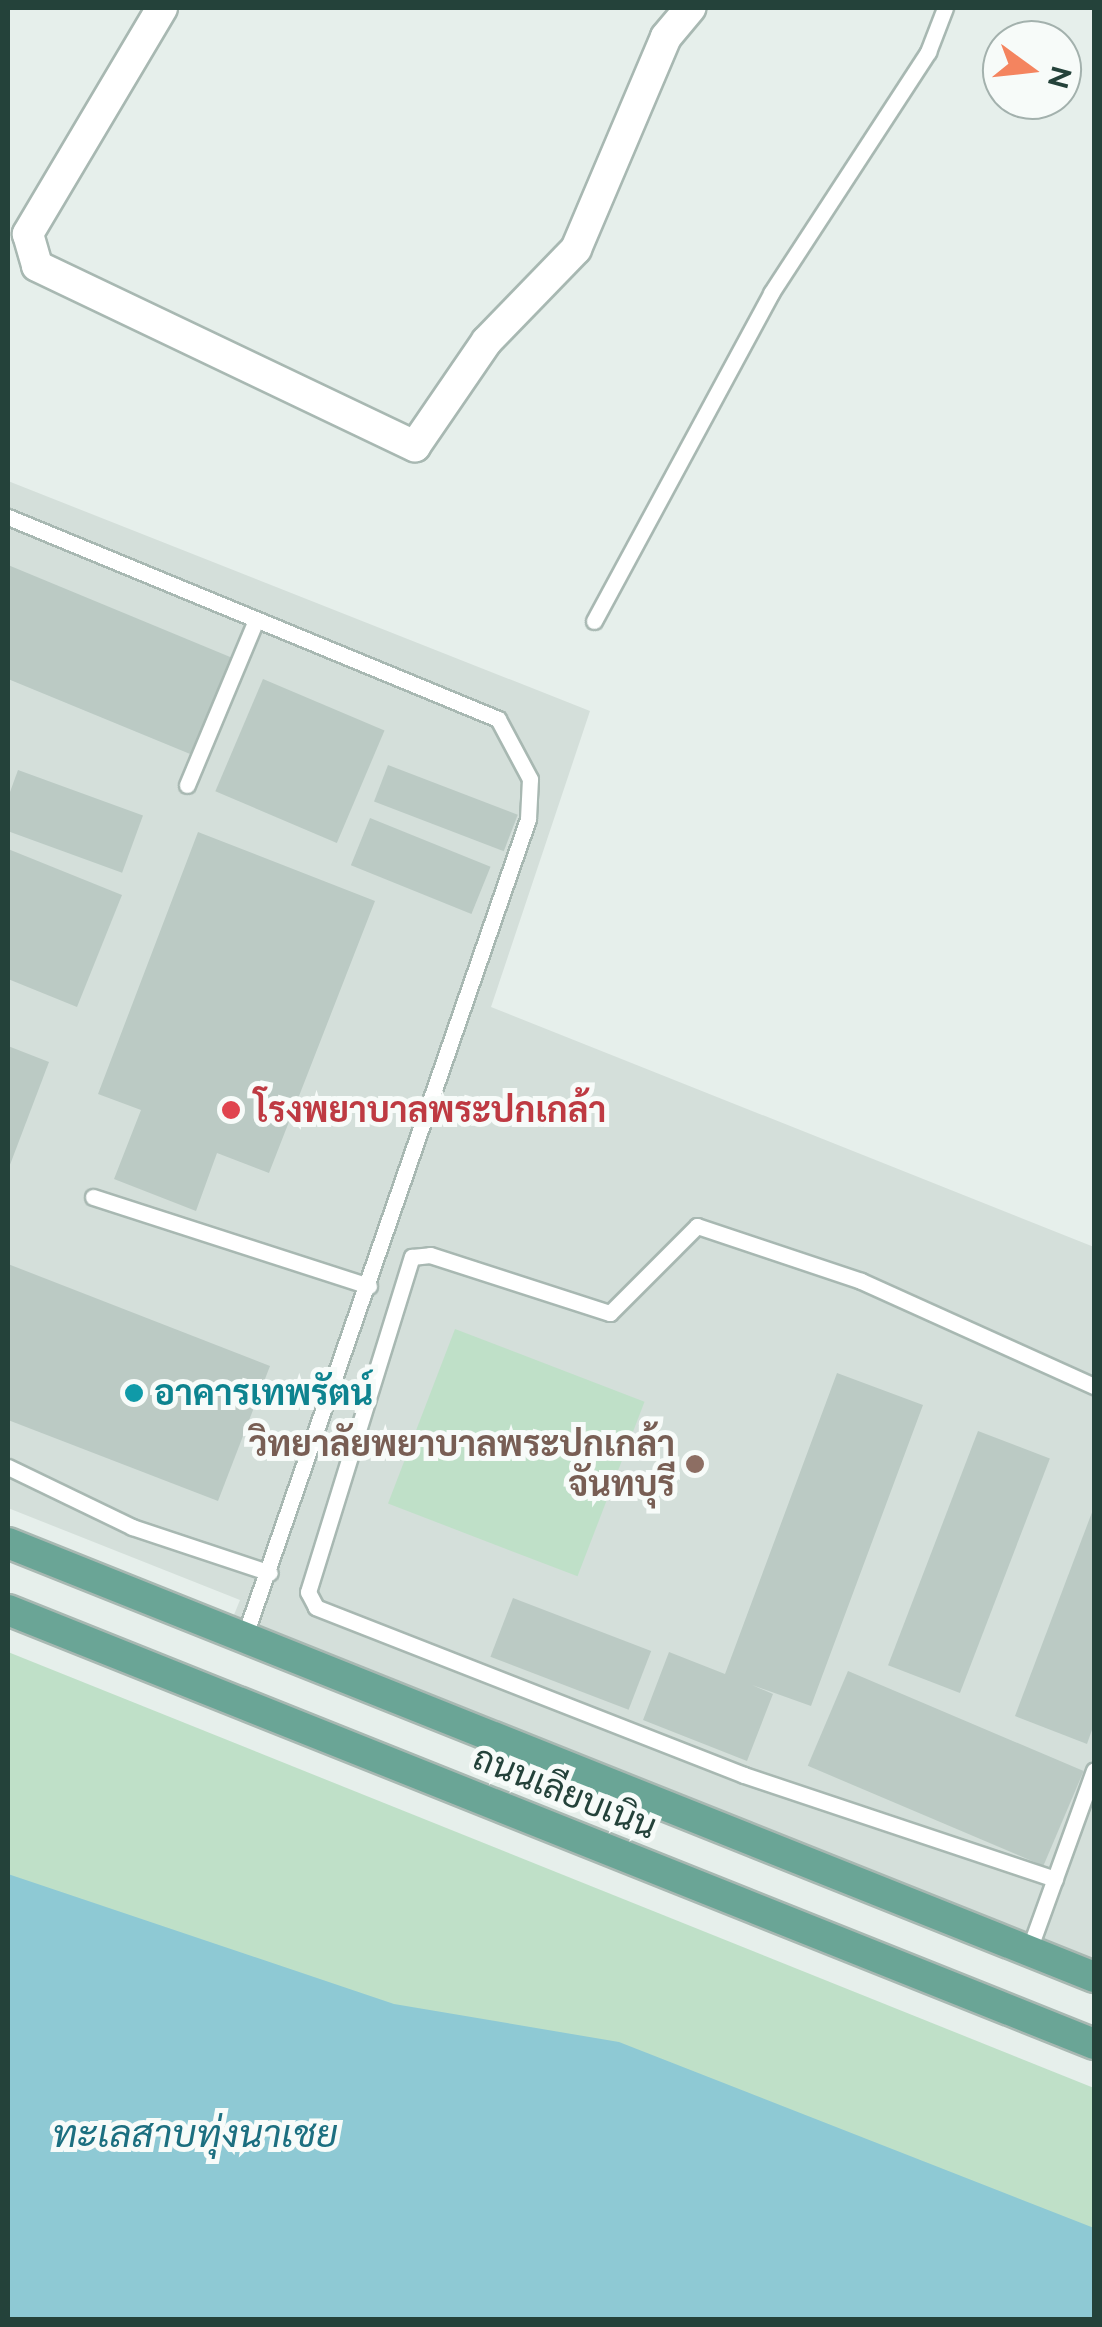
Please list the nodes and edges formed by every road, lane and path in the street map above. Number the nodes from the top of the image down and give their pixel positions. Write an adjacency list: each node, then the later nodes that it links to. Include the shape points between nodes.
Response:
1 (162, 8): 2 (street, via 28,234 37,266 415,446 487,341 576,249 666,37)
2 (690, 8)
3 (945, 8): 6 (lane, via 928,52 771,293)
4 (8, 517): 5 (lane)
5 (256, 620): 7 (lane); 9 (lane, via 498,718 530,779 528,819)
6 (594, 621)
7 (187, 785)
8 (93, 1198): 9 (lane)
9 (369, 1286): 13 (lane)
10 (1094, 1386): 17 (lane, via 861,1282 697,1226 610,1313 412,1257 308,1592 316,1607 744,1774)
11 (8, 1467): 13 (lane, via 132,1527)
12 (8, 1543): 15 (main road, ถนนเลียบเนิน)
13 (270, 1572): 15 (lane)
14 (8, 1610): 20 (main road, ถนนเลียบเนิน)
15 (246, 1632): 18 (main road, ถนนเลียบเนิน)
16 (1094, 1770): 17 (lane)
17 (1055, 1879): 18 (lane)
18 (1029, 1950): 19 (main road, ถนนเลียบเนิน)
19 (1094, 1977)
20 (1094, 2044)

